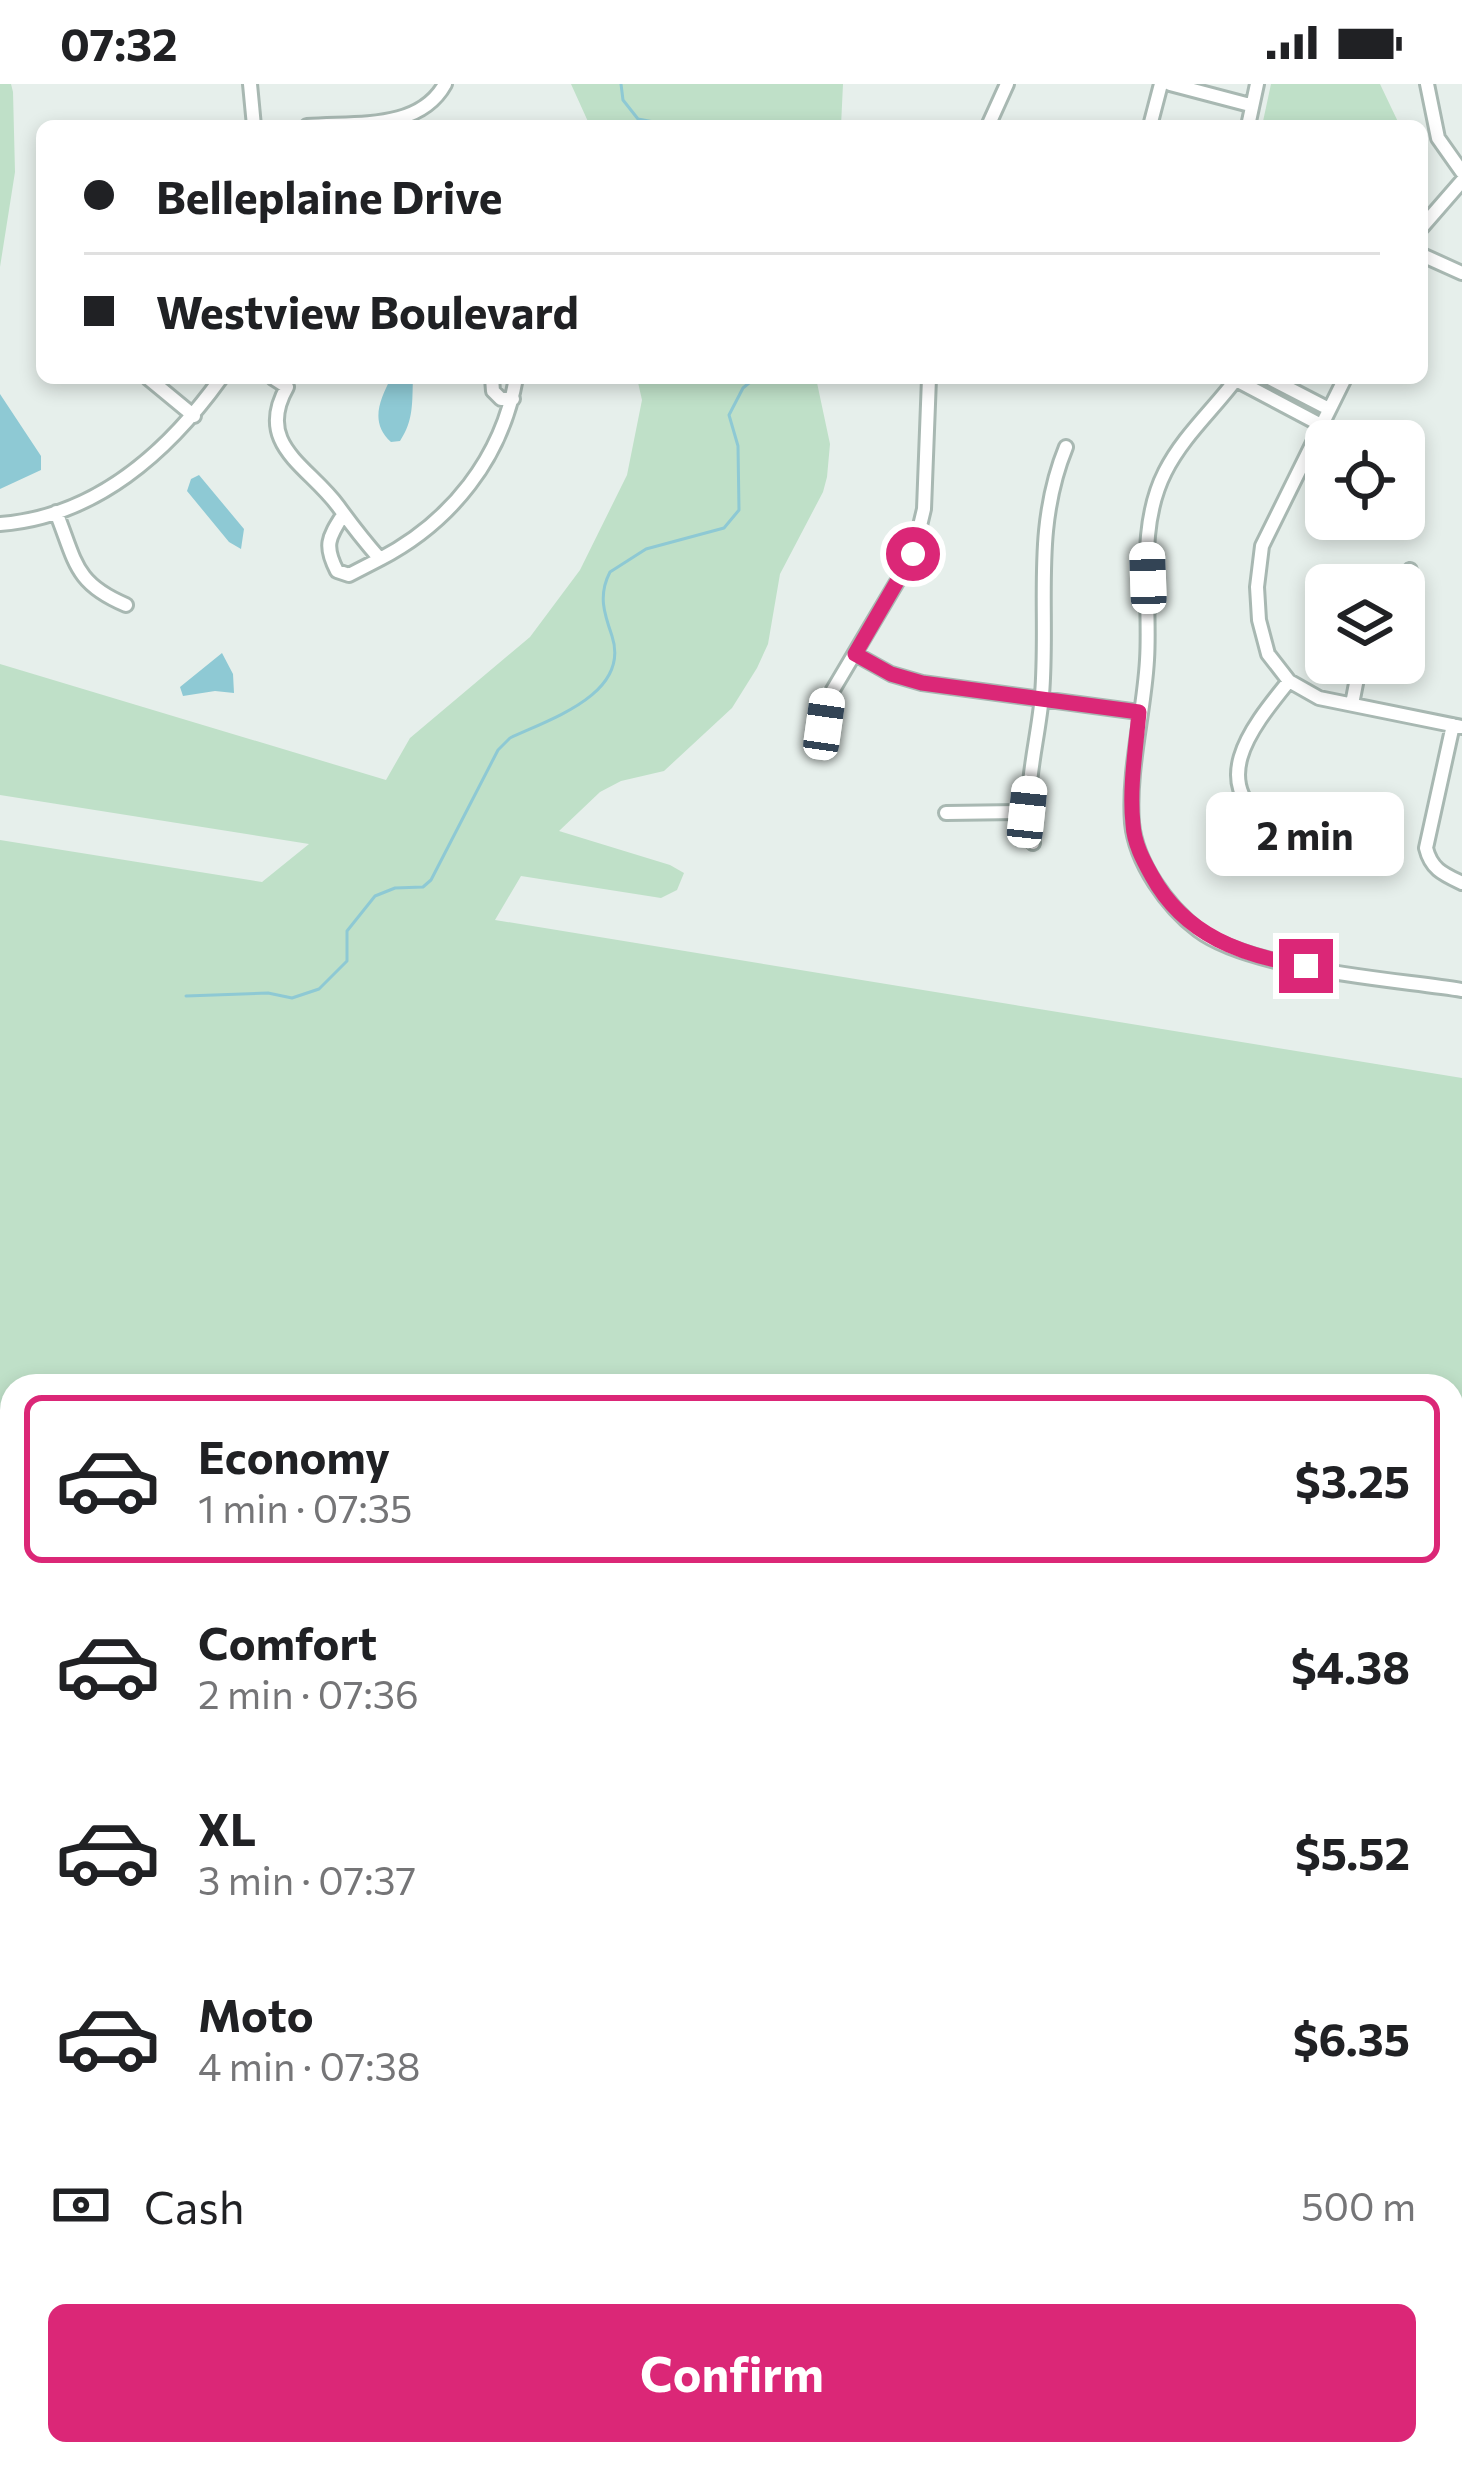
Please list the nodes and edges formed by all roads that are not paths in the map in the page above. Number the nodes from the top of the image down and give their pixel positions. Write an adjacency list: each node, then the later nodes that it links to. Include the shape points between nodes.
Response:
1 (250, 84): 8 (street)
2 (445, 84): 9 (street, via 413,117)
3 (1007, 84): 10 (street)
4 (1165, 84): 7 (street); 11 (street)
5 (1257, 84): 7 (street)
6 (1427, 84): 13 (street, via 1438,138)
7 (1250, 105): 12 (street)
8 (253, 120)
9 (378, 120)
10 (991, 120)
11 (1152, 120)
12 (1249, 120)
13 (1462, 176): 14 (street)
14 (1428, 219)
15 (1428, 258): 16 (street)
16 (1462, 273)
17 (155, 384): 29 (street)
18 (217, 384): 29 (street)
19 (288, 384): 35 (street, via 277,404 285,449)
20 (492, 384): 27 (street, via 502,399)
21 (515, 384): 27 (street)
22 (929, 384): 39 (street, via 924,509 913,554)
23 (1232, 384): 44 (street, via 1186,439 1154,501)
24 (1245, 384): 30 (street)
25 (1281, 384): 28 (street)
26 (1342, 384): 28 (street)
27 (512, 399): 37 (street, via 462,497 415,541)
28 (1329, 409): 31 (street)
29 (194, 416): 34 (street, via 136,471)
30 (1312, 420)
31 (1324, 420)
32 (1066, 447): 42 (street, via 1044,522)
33 (1305, 455): 40 (street, via 1270,522 1258,568 1268,654)
34 (56, 512): 36 (street); 38 (street, via 81,573 97,592)
35 (343, 514): 37 (street); 37 (street, via 326,550 338,571 349,575)
36 (0, 524)
37 (380, 559)
38 (126, 605)
39 (855, 654): 42 (street, via 922,683); 45 (street, via 827,700)
40 (1288, 681): 43 (street); 49 (street, via 1239,754 1243,799)
41 (1356, 684): 43 (street)
42 (1042, 700): 44 (street); 47 (street)
43 (1352, 704): 46 (street)
44 (1139, 712): 52 (street, via 1132,824 1139,854 1198,930 1269,960)
45 (824, 724)
46 (1457, 726): 51 (street, via 1426,848 1440,872)
47 (1027, 812): 48 (street); 50 (street)
48 (946, 813)
49 (1276, 828)
50 (1033, 843)
51 (1462, 883)
52 (1462, 990)

